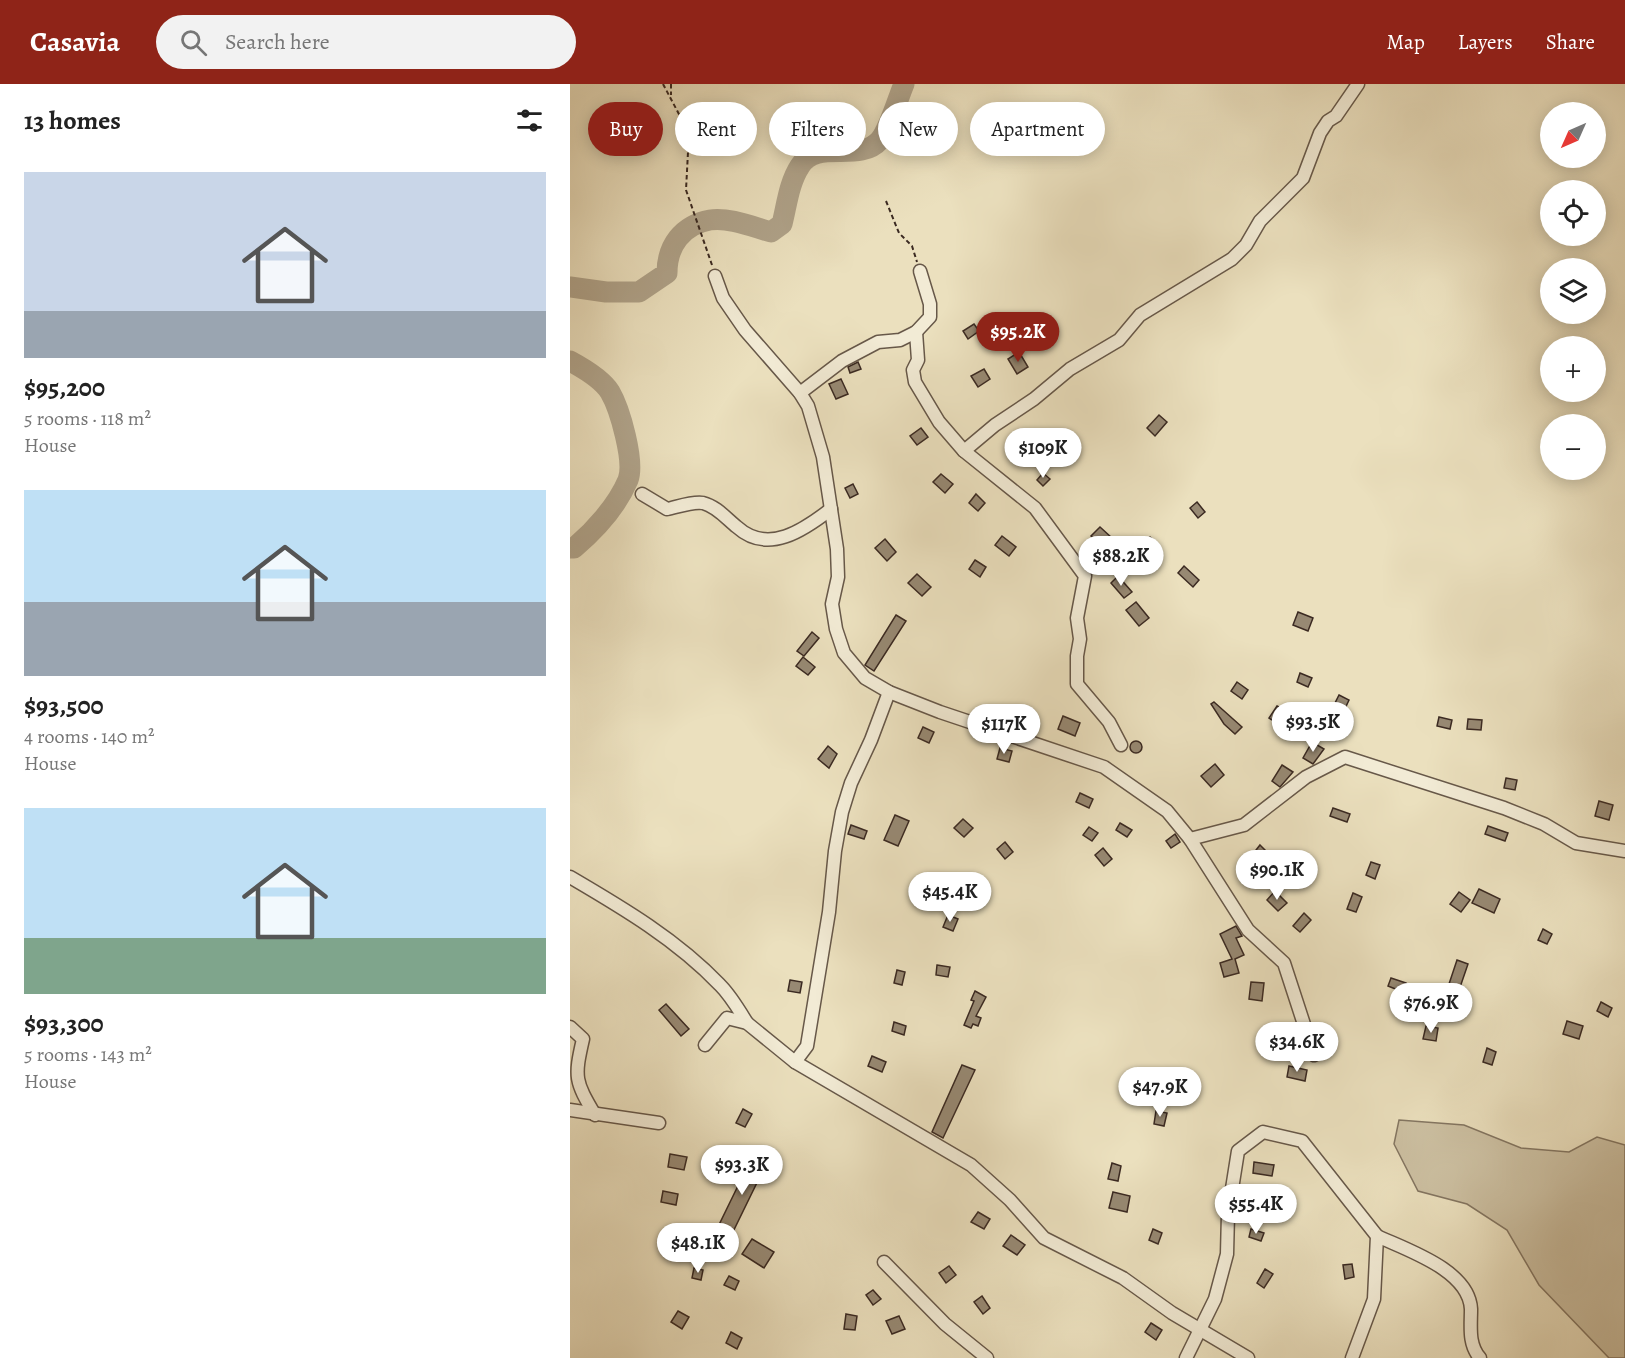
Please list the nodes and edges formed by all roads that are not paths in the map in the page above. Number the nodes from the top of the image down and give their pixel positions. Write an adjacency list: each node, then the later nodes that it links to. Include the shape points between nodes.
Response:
1 (1358, 84): 6 (street, via 1320,133 1303,178 1260,221 1232,259 1140,315 1119,340 1070,369)
2 (713, 271): 5 (street, via 723,298 745,330)
3 (920, 272): 4 (street, via 930,317)
4 (916, 332): 5 (street, via 900,340 878,342 842,361); 6 (street, via 915,382 939,422)
5 (800, 393): 8 (street, via 808,406 823,457)
6 (964, 451): 10 (street, via 1035,508 1085,576 1077,618 1077,684 1109,722)
7 (642, 494): 8 (street, via 667,509 702,502 744,534 774,541 807,528)
8 (831, 509): 9 (street, via 837,549 838,577 832,604 836,629 844,653 865,678)
9 (889, 692): 11 (street, via 1104,767 1167,811); 18 (street, via 842,812 807,1046)
10 (1121, 745)
11 (1190, 839): 12 (street, via 1244,825 1306,777 1345,757 1504,808 1544,824 1576,843); 17 (street, via 1248,930 1284,963)
12 (1625, 851)
13 (570, 877): 14 (street, via 629,911 674,944 721,986)
14 (747, 1023): 16 (street, via 727,1018); 18 (street)
15 (570, 1027): 20 (street, via 584,1039 578,1061 578,1086)
16 (705, 1045)
17 (1314, 1055)
18 (795, 1062): 24 (street, via 971,1164 1044,1238 1123,1278)
19 (570, 1110): 20 (street)
20 (595, 1115): 21 (street)
21 (659, 1122)
22 (1377, 1236): 24 (street, via 1302,1141 1263,1132 1238,1151 1228,1214 1227,1254 1215,1299); 28 (street, via 1374,1299); 29 (street, via 1440,1266 1462,1285 1471,1306 1470,1338)
23 (884, 1262): 25 (street, via 945,1324)
24 (1199, 1330): 26 (street); 27 (street)
25 (987, 1358)
26 (1186, 1358)
27 (1248, 1358)
28 (1352, 1358)
29 (1480, 1358)

